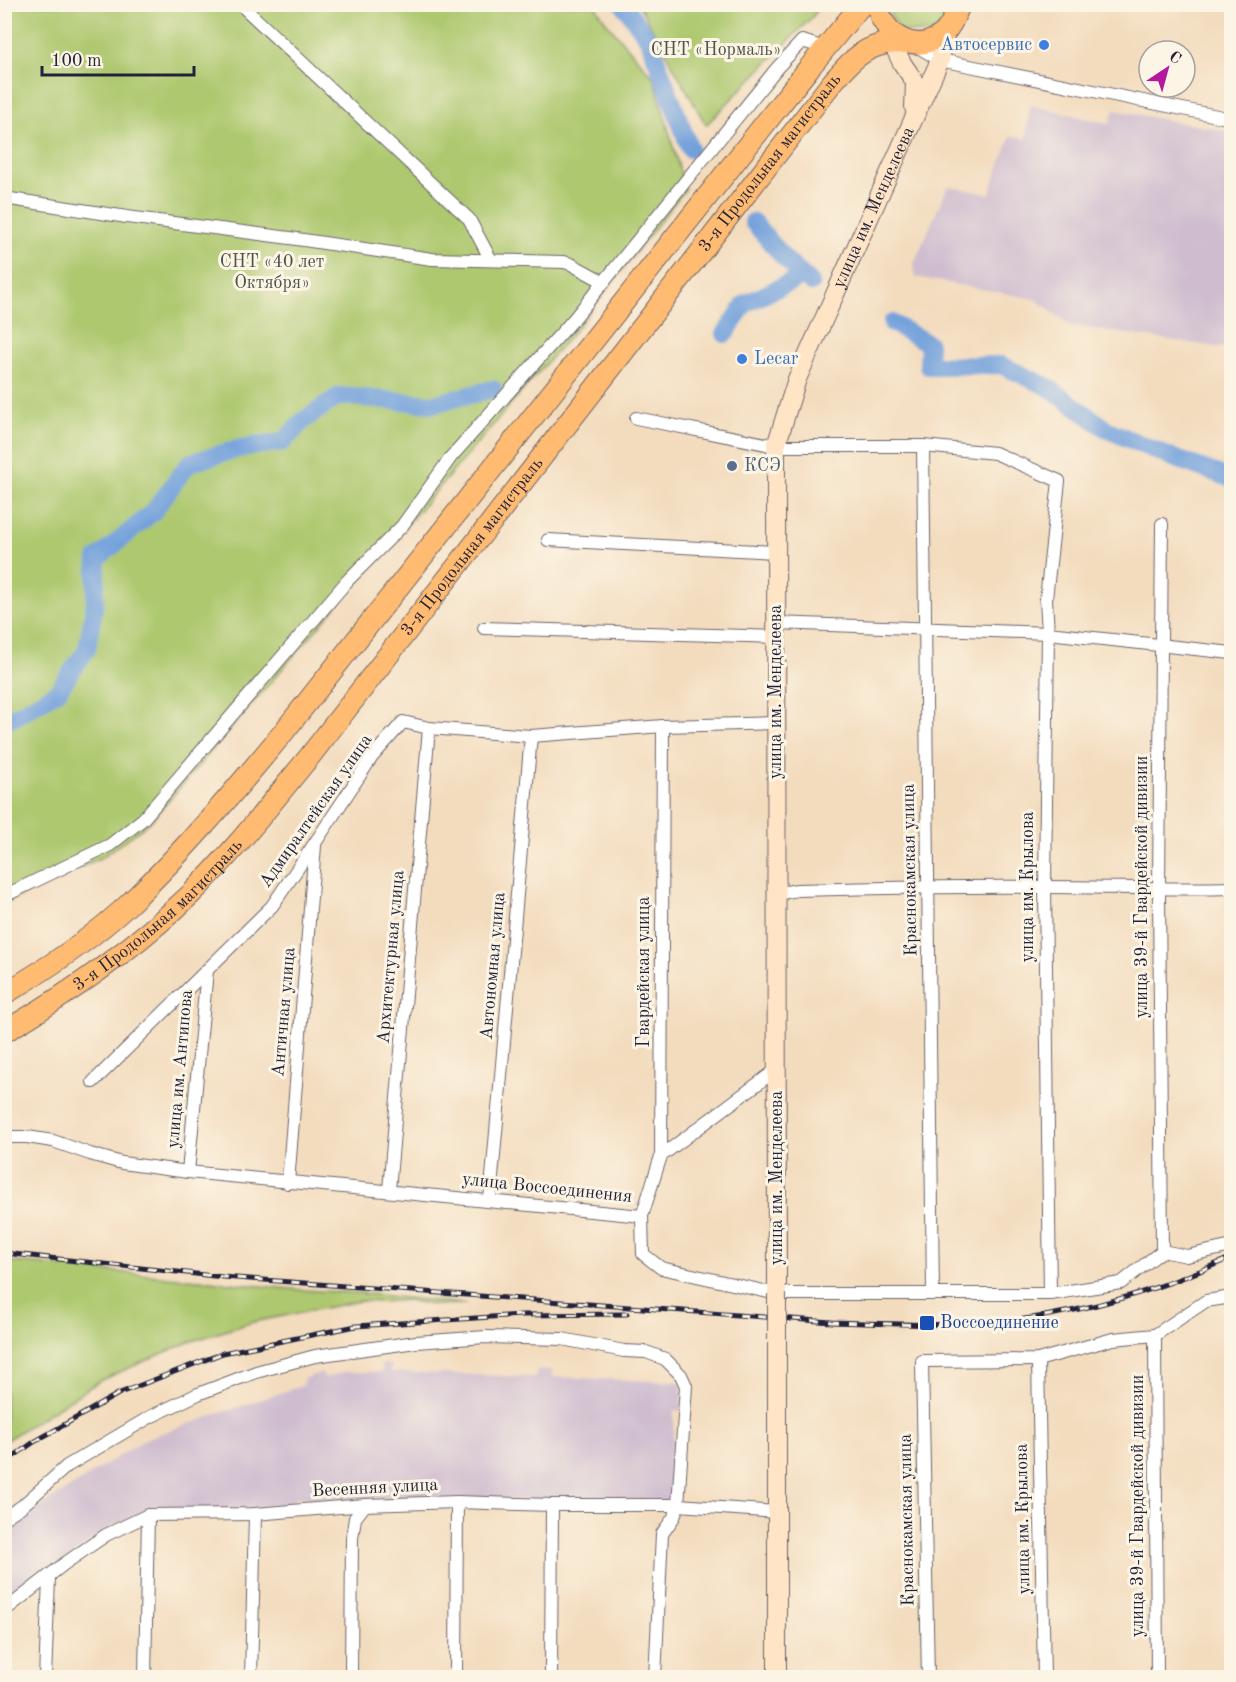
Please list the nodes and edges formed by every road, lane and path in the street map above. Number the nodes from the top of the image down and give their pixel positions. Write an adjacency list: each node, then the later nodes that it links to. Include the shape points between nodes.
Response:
1 (240, 4): 12 (street, via 469,219)
2 (862, 4): 7 (highway, 3-я Продольная магистраль)
3 (877, 4): 6 (highway, via 879,17)
4 (960, 4): 5 (highway)
5 (946, 31): 6 (highway, 3-я Продольная магистраль, via 931,40); 8 (main road, улица им. Менделеева)
6 (895, 37): 8 (street); 9 (main road, via 902,63 915,82); 39 (highway, 3-я Продольная магистраль, via 865,51 831,84 310,756 226,856 151,931 47,1007)
7 (825, 48): 13 (street, via 802,41); 38 (highway, 3-я Продольная магистраль, via 229,798 128,904 66,953)
8 (940, 60): 9 (main road, улица им. Менделеева); 10 (street)
9 (913, 119): 15 (main road, улица им. Менделеева, via 797,379)
10 (1232, 119)
11 (4, 198): 12 (street, via 408,256)
12 (491, 260): 13 (street, via 564,262)
13 (604, 282): 36 (street, via 451,457 402,526 348,580 143,819 110,845)
14 (636, 418): 15 (street)
15 (776, 446): 16 (street); 19 (main road, улица им. Менделеева)
16 (923, 446): 20 (street, Краснокамская улица); 23 (street, улица им. Крылова, via 995,453 1059,481 1046,599)
17 (1162, 524): 24 (street, улица 39-й Гвардейской дивизии)
18 (548, 540): 19 (street)
19 (776, 552): 22 (main road, улица им. Менделеева)
20 (925, 627): 22 (street); 23 (street); 32 (street, Краснокамская улица)
21 (484, 628): 22 (street)
22 (776, 630): 26 (main road, улица им. Менделеева)
23 (1048, 633): 24 (street); 31 (street, улица им. Крылова)
24 (1160, 644): 25 (street); 34 (street, улица 39-й Гвардейской дивизии)
25 (1232, 653)
26 (776, 723): 27 (street, Адмиралтейская улица); 35 (main road, улица им. Менделеева)
27 (663, 726): 29 (street, Адмиралтейская улица); 43 (street, Гвардейская улица)
28 (429, 728): 29 (street, Адмиралтейская улица); 30 (street, Адмиралтейская улица, via 403,722 372,757); 46 (street, Архитектурная улица)
29 (531, 736): 47 (street, Автономная улица)
30 (315, 843): 37 (street, Адмиралтейская улица, via 272,906); 45 (street, Античная улица)
31 (1045, 886): 32 (street); 34 (street); 53 (street, улица им. Крылова)
32 (928, 887): 35 (street, via 797,890); 52 (street, Краснокамская улица)
33 (1232, 888): 34 (street)
34 (1160, 890): 50 (street, улица 39-й Гвардейской дивизии)
35 (776, 894): 40 (main road, улица им. Менделеева)
36 (4, 896)
37 (207, 970): 41 (street, Адмиралтейская улица); 44 (street, улица им. Антипова)
38 (4, 994)
39 (4, 1032)
40 (776, 1070): 43 (street); 51 (main road, улица им. Менделеева)
41 (93, 1082)
42 (4, 1137): 44 (street, улица Воссоединения, via 53,1141 122,1163)
43 (661, 1156): 48 (street, Гвардейская улица)
44 (188, 1172): 45 (street, улица Воссоединения)
45 (288, 1182): 46 (street, улица Воссоединения)
46 (389, 1190): 47 (street, улица Воссоединения)
47 (490, 1200): 48 (street, улица Воссоединения)
48 (642, 1216): 51 (street, улица Воссоединения, via 643,1254 661,1268)
49 (1232, 1246): 50 (street, via 1186,1256)
50 (1162, 1251): 53 (street, улица Воссоединения, via 1121,1283)
51 (777, 1294): 52 (street, улица Воссоединения); 61 (main road, улица им. Менделеева, bridge)
52 (933, 1294): 53 (street, улица Воссоединения)
53 (1050, 1294)
54 (1232, 1297): 55 (street, via 1206,1301)
55 (1155, 1335): 56 (street, via 1113,1340); 77 (street, улица 39-й Гвардейской дивизии)
56 (1038, 1360): 75 (street, Краснокамская улица, via 922,1361); 76 (street, улица им. Крылова)
57 (457, 1502): 58 (street, Весенняя улица); 59 (street, Весенняя улица); 71 (street)
58 (365, 1505): 62 (street, Весенняя улица); 70 (street, via 355,1518 352,1538)
59 (552, 1505): 60 (street, Весенняя улица); 72 (street)
60 (678, 1505): 61 (street, Весенняя улица); 64 (street, via 686,1386 681,1374 665,1359 646,1352 624,1352 562,1338 486,1337 315,1356 256,1372 150,1417 68,1466); 73 (street, via 662,1534)
61 (777, 1512): 74 (main road)
62 (255, 1514): 63 (street, Весенняя улица); 69 (street)
63 (148, 1515): 65 (street, Весенняя улица, via 106,1536); 68 (street)
64 (4, 1518)
65 (49, 1578): 66 (street, Весенняя улица); 67 (street)
66 (4, 1611)
67 (45, 1677)
68 (145, 1677)
69 (251, 1677)
70 (351, 1677)
71 (456, 1677)
72 (551, 1677)
73 (655, 1677)
74 (777, 1677)
75 (928, 1677)
76 (1044, 1677)
77 (1157, 1677)

